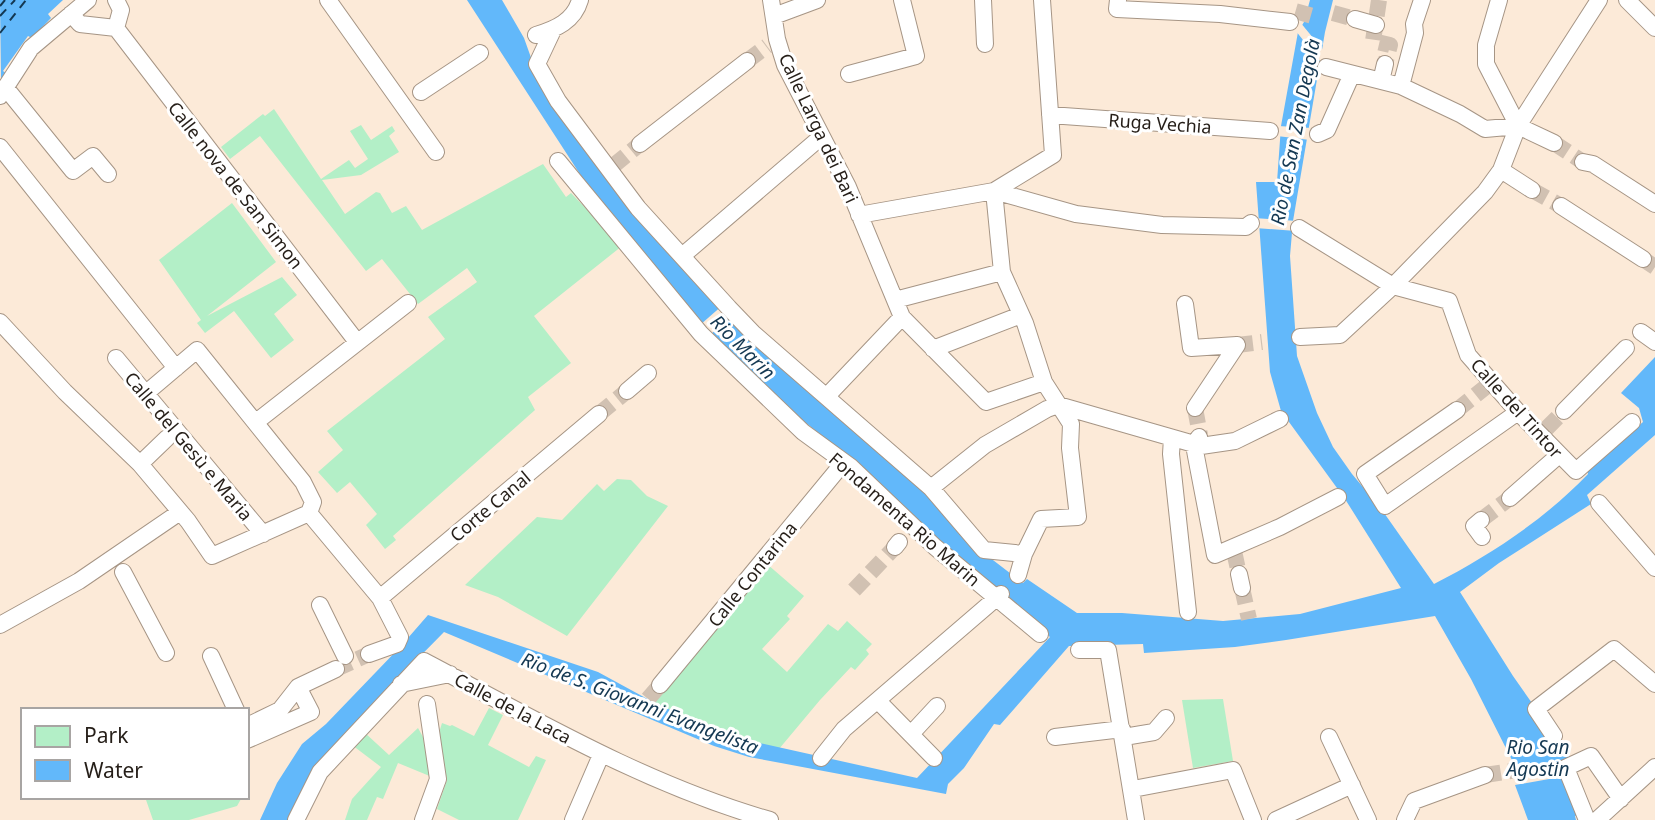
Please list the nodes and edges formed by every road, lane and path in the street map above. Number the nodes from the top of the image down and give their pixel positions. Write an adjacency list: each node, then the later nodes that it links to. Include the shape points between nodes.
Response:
1 (88, 0): 15 (street)
2 (116, 0): 19 (street, via 121,10)
3 (328, 0): 33 (street)
4 (580, 0): 21 (street, via 577,13)
5 (817, 0): 14 (street)
6 (902, 0): 28 (street, via 916,56)
7 (983, 0): 23 (street)
8 (1042, 0): 34 (street)
9 (1422, 0): 31 (street)
10 (1499, 0): 35 (street, via 1486,45 1486,64)
11 (1599, 0): 35 (street)
12 (1626, 0): 20 (street)
13 (1117, 4): 17 (street)
14 (772, 8): 38 (street, Calle Larga dei Bari, via 774,42)
15 (71, 14): 19 (street, via 80,24); 32 (street, via 31,48)
16 (1355, 19): 18 (street)
17 (1290, 22)
18 (1377, 25)
19 (116, 28): 66 (street, Calle nova de San Simon)
20 (1655, 28)
21 (553, 30): 22 (street); 54 (street, via 537,64 558,101 638,208)
22 (536, 34)
23 (985, 44)
24 (480, 53): 33 (street)
25 (747, 61): 40 (street)
26 (1385, 64): 30 (street)
27 (1326, 67): 29 (street)
28 (849, 74)
29 (1352, 74): 30 (street); 37 (street, via 1326,130)
30 (1381, 81): 31 (street)
31 (1401, 86): 35 (street, via 1485,129)
32 (3, 91): 46 (street, via 73,171 93,156)
33 (411, 98): 42 (street)
34 (1050, 115): 36 (street, Ruga Vechia); 48 (street, via 1053,155)
35 (1518, 127): 39 (street); 45 (street)
36 (1270, 131)
37 (1318, 134)
38 (821, 137): 51 (street, Calle Larga dei Bari); 54 (street)
39 (1554, 143)
40 (640, 144)
41 (0, 147): 71 (street)
42 (436, 152)
43 (558, 161): 90 (street, Fondamenta Rio Marin, via 699,335 803,432)
44 (1583, 162): 49 (street)
45 (1501, 170): 47 (street); 57 (street)
46 (108, 174)
47 (1532, 190)
48 (994, 191): 51 (street); 52 (street, via 1076,214 1162,225 1246,227); 56 (street)
49 (1655, 204)
50 (1561, 206): 55 (street)
51 (859, 215): 58 (street, Calle Larga dei Bari)
52 (1251, 223)
53 (1298, 228): 57 (street)
54 (682, 256): 76 (street, via 753,333)
55 (1643, 259)
56 (1002, 272): 58 (street); 62 (street)
57 (1393, 286): 65 (street, via 1340,335); 81 (street, Calle del Tintor, via 1449,301 1468,355)
58 (895, 300): 61 (street, Calle Larga dei Bari)
59 (408, 303): 66 (street)
60 (1185, 304): 78 (street, via 1191,348 1237,345)
61 (902, 317): 69 (street); 76 (street)
62 (1023, 319): 69 (street); 73 (street)
63 (0, 322): 91 (street)
64 (1641, 332): 67 (street)
65 (1300, 337)
66 (358, 342): 84 (street)
67 (1655, 342)
68 (1626, 348): 80 (street)
69 (933, 349): 73 (street, via 986,402)
70 (116, 358): 75 (street, Calle del Gesù e Maria)
71 (176, 368): 75 (street); 84 (street, via 197,350)
72 (648, 373): 74 (street)
73 (1045, 385): 77 (street)
74 (627, 391)
75 (145, 394): 86 (street, Calle del Gesù e Maria)
76 (827, 396): 92 (street)
77 (1052, 407): 87 (street); 92 (street, via 985,445); 101 (street, via 1071,424 1078,517 1041,519)
78 (1195, 408)
79 (1457, 410): 81 (street, via 1364,474 1385,506)
80 (1564, 411)
81 (1518, 412): 89 (street, Calle del Tintor, via 1544,432)
82 (599, 414): 106 (street, Corte Canal)
83 (1280, 419): 88 (street, via 1235,441)
84 (256, 422): 97 (street, via 312,495)
85 (1632, 422): 89 (street, Calle del Tintor, via 1576,471)
86 (172, 437): 91 (street); 99 (street, Calle del Gesù e Maria)
87 (1172, 438): 88 (street); 108 (street)
88 (1198, 446): 93 (street, via 1215,555)
89 (1559, 455): 94 (street)
90 (844, 462): 105 (street, Fondamenta Rio Marin, via 904,536); 120 (street, Calle Contarina)
91 (140, 464): 96 (street)
92 (931, 488): 101 (street, via 984,550)
93 (1338, 498)
94 (1510, 498)
95 (1599, 503): 103 (street)
96 (180, 512): 99 (street, via 212,556); 102 (street)
97 (309, 513): 99 (street); 106 (street, via 353,571)
98 (1482, 520): 100 (street, via 1474,526)
99 (263, 534)
100 (1482, 537)
101 (1024, 554): 104 (street)
102 (120, 563): 109 (street); 112 (street)
103 (1655, 568)
104 (1018, 575)
105 (999, 596): 110 (street, Fondamenta Rio Marin); 122 (street)
106 (380, 597): 113 (street, via 400,637 397,644)
107 (320, 605): 121 (street, via 340,663)
108 (1188, 612)
109 (0, 625)
110 (1040, 634)
111 (1079, 650): 129 (street, via 1108,650)
112 (166, 653)
113 (369, 654)
114 (211, 656): 125 (street)
115 (424, 661): 116 (street, Calle de la Laca); 117 (street); 118 (street)
116 (450, 674): 117 (street); 134 (street, Calle de la Laca)
117 (425, 683): 118 (street)
118 (401, 684): 143 (street, via 320,772)
119 (1655, 684): 131 (street, via 1614,649 1536,709)
120 (660, 685)
121 (297, 689): 126 (street); 126 (street, via 311,712)
122 (878, 701): 130 (street); 135 (street, via 844,729)
123 (427, 704): 142 (street, via 438,779)
124 (937, 706): 130 (street)
125 (235, 708)
126 (283, 717): 128 (street)
127 (1166, 718): 129 (street, via 1154,732)
128 (251, 731)
129 (1123, 733): 132 (street); 140 (street)
130 (911, 734): 136 (street)
131 (1554, 736)
132 (1055, 737)
133 (1329, 737): 139 (street)
134 (601, 755): 144 (street); 145 (street)
135 (821, 758)
136 (934, 758)
137 (1655, 767): 141 (street)
138 (1485, 775): 150 (street, via 1414,801)
139 (1352, 785): 148 (street); 149 (street)
140 (1133, 789): 146 (street); 147 (street, via 1233,770)
141 (1621, 799): 151 (street, via 1591,756 1565,769); 152 (street)
142 (430, 818)
143 (296, 820)
144 (573, 820)
145 (770, 820)
146 (1136, 820)
147 (1253, 820)
148 (1276, 820)
149 (1368, 820)
150 (1405, 820)
151 (1587, 820)
152 (1597, 820)

